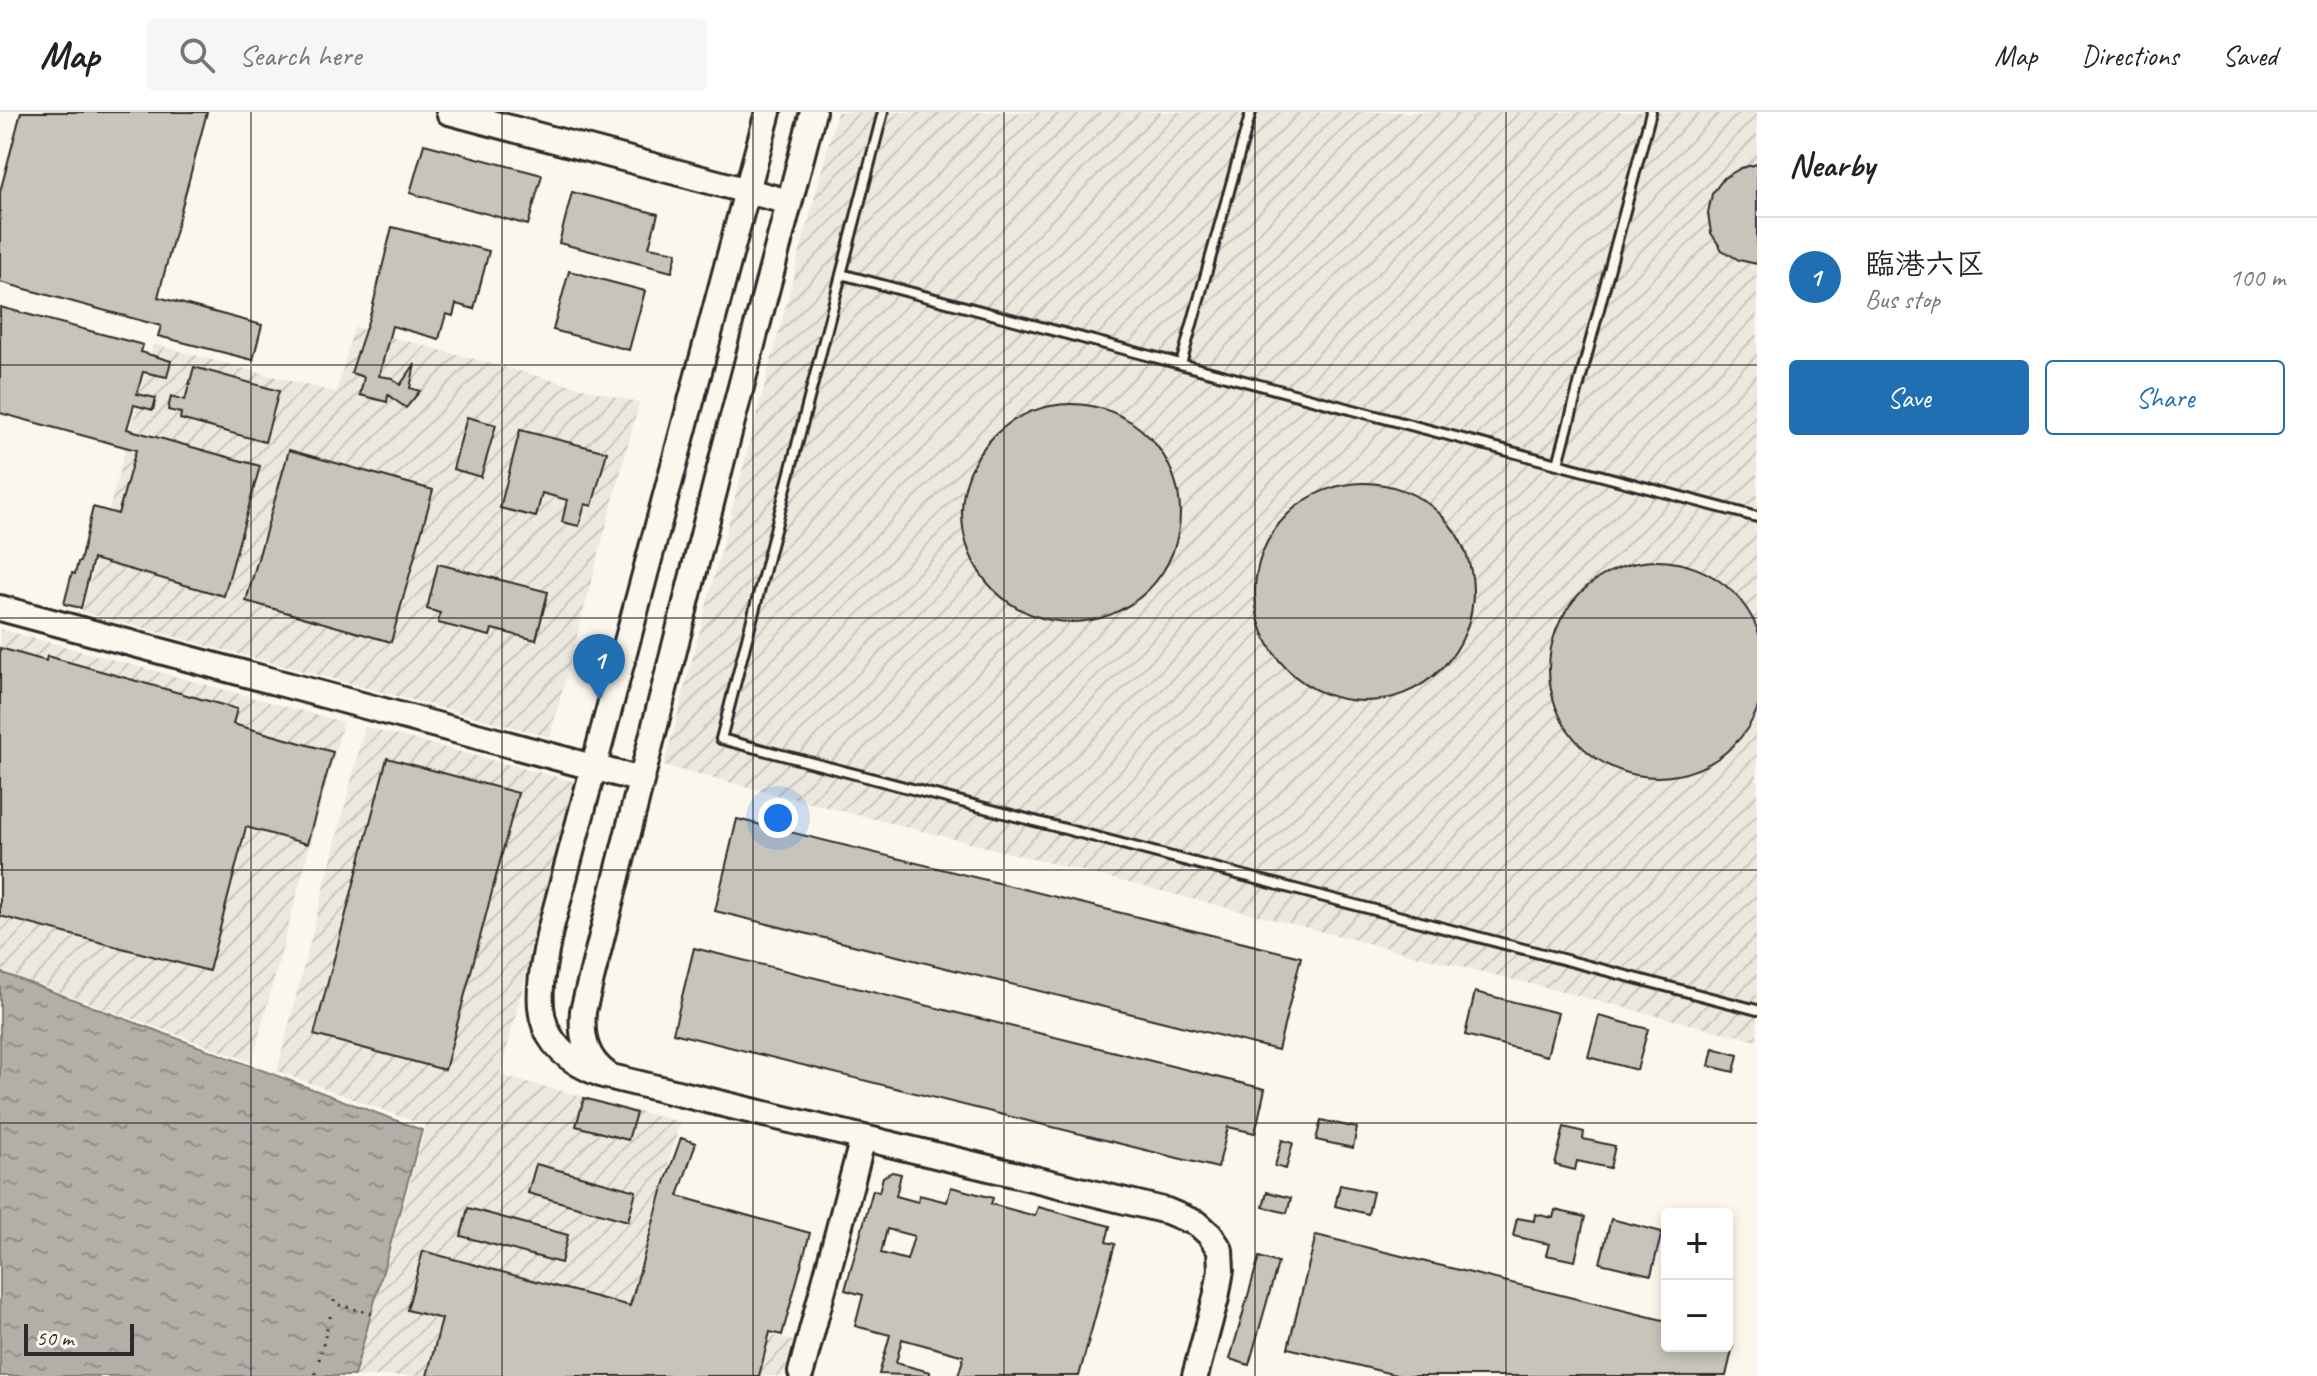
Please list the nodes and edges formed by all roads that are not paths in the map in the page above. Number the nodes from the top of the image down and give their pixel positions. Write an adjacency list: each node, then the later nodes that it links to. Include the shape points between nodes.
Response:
1 (449, 112): 7 (street)
2 (768, 112): 7 (street)
3 (813, 112): 8 (street)
4 (883, 112): 9 (lane)
5 (1251, 112): 10 (lane)
6 (1651, 112): 11 (lane)
7 (747, 190): 8 (street); 14 (street)
8 (789, 202): 15 (street)
9 (841, 274): 10 (lane); 16 (lane, via 721,739)
10 (1181, 364): 11 (lane)
11 (1558, 464): 12 (lane)
12 (1757, 517)
13 (0, 608): 14 (street)
14 (593, 767): 15 (street); 17 (street, via 550,931 540,992 542,1018 565,1057)
15 (641, 780): 17 (street, via 583,1011 584,1044 591,1059)
16 (1757, 1010)
17 (613, 1078): 18 (street)
18 (863, 1138): 19 (street); 20 (street, via 1167,1211 1198,1224 1220,1250 1221,1270)
19 (801, 1372)
20 (1195, 1376)

